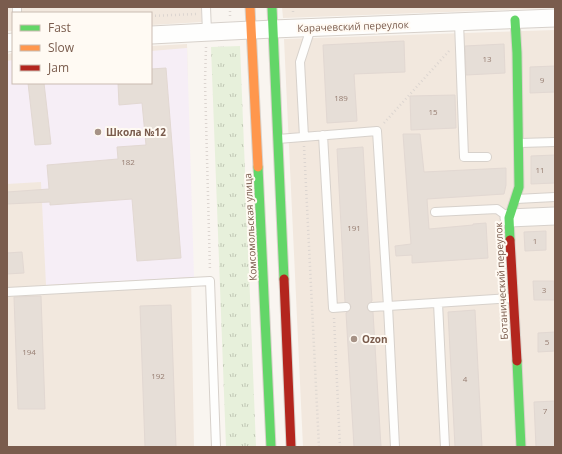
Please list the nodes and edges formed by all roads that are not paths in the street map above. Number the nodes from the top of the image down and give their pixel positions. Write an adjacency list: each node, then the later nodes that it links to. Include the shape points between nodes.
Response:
1 (250, 7): 9 (main road, Комсомольская улица)
2 (272, 7): 8 (main road)
3 (206, 10): 10 (lane)
4 (555, 18): 5 (street, Карачевский переулок)
5 (515, 20): 6 (street, Карачевский переулок); 16 (main road, Ботанический переулок)
6 (459, 22): 7 (street, Карачевский переулок); 17 (lane, via 464,157)
7 (311, 28): 8 (street, Карачевский переулок); 13 (lane, via 300,62)
8 (273, 29): 9 (street, Карачевский переулок); 14 (main road)
9 (252, 30): 10 (street, Карачевский переулок); 30 (main road, Комсомольская улица)
10 (207, 32): 11 (street, Карачевский переулок)
11 (152, 35)
12 (323, 135): 13 (lane); 26 (lane, via 377,131); 27 (lane, via 333,308)
13 (304, 137): 14 (lane)
14 (277, 139): 31 (main road)
15 (555, 142): 16 (lane)
16 (518, 143): 19 (main road, Ботанический переулок, via 519,187)
17 (487, 157)
18 (555, 198): 19 (lane)
19 (515, 199): 22 (main road, Ботанический переулок)
20 (435, 212): 22 (lane, via 497,209)
21 (555, 216): 22 (street)
22 (509, 218): 24 (main road, Ботанический переулок)
23 (7, 292): 29 (lane, via 210,281)
24 (513, 298): 25 (lane); 34 (main road, Ботанический переулок)
25 (438, 303): 26 (lane); 33 (lane)
26 (388, 306): 28 (lane); 32 (lane)
27 (346, 307)
28 (372, 307)
29 (216, 447)
30 (271, 447)
31 (291, 447)
32 (395, 447)
33 (445, 447)
34 (521, 447)

